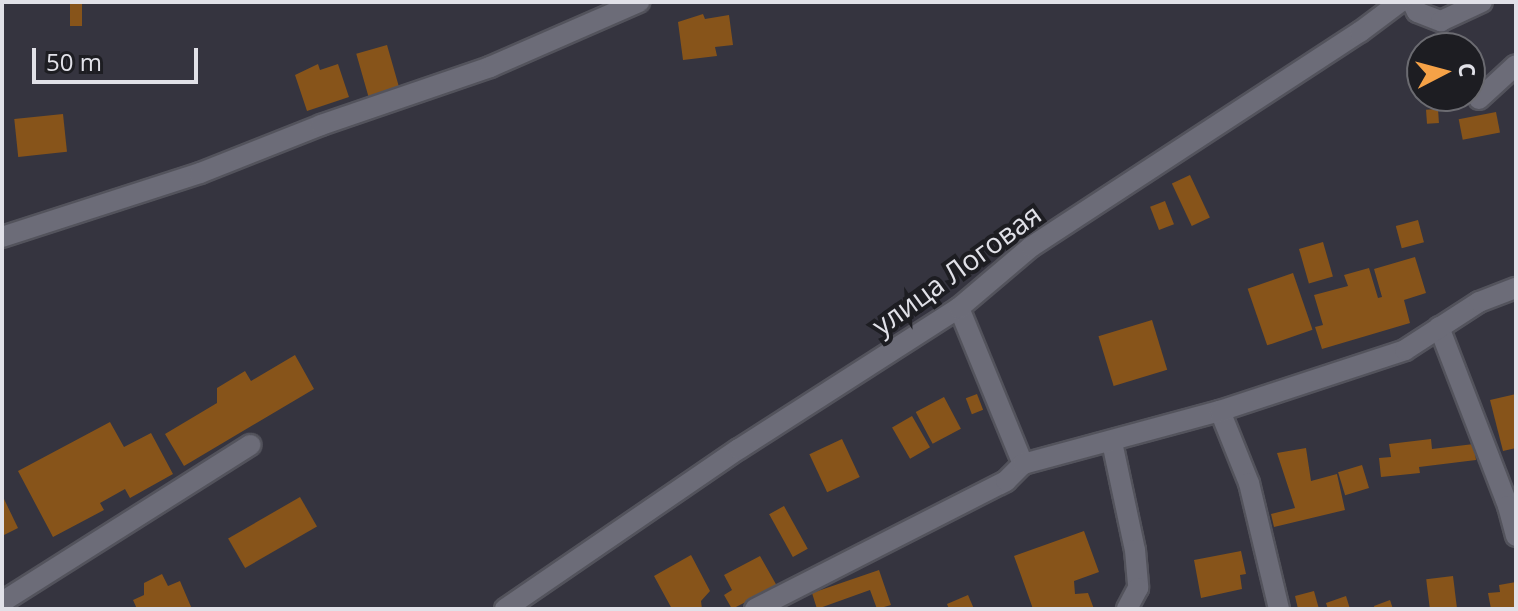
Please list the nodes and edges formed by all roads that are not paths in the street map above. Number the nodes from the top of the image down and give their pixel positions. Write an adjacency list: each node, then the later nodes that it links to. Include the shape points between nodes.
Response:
1 (639, 2): 7 (street, via 490,67 200,173)
2 (1400, 2): 9 (street, улица Логовая, via 1031,247)
3 (1412, 2): 4 (street, via 1417,12 1441,21)
4 (1482, 2)
5 (1516, 65): 6 (street)
6 (1486, 93)
7 (2, 237)
8 (1516, 288): 10 (street, via 1479,302)
9 (959, 308): 14 (street); 18 (street, улица Логовая, via 739,449)
10 (1439, 327): 11 (street, via 1405,350); 15 (street)
11 (1220, 411): 12 (street); 21 (street, via 1249,483)
12 (1112, 442): 14 (street); 20 (street, via 1137,575 1138,588)
13 (250, 445): 17 (street)
14 (1023, 464): 16 (street, via 1006,481)
15 (1516, 536)
16 (793, 600): 19 (street)
17 (2, 602)
18 (505, 609)
19 (755, 609)
20 (1127, 609)
21 (1279, 609)

